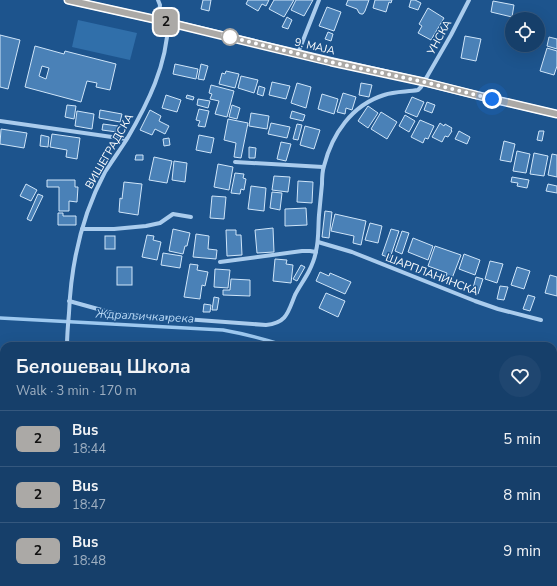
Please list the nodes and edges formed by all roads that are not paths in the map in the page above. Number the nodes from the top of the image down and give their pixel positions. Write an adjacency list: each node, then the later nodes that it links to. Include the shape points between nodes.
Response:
1 (68, 0): 5 (main road, 9. МАЈА)
2 (158, 0): 5 (street)
3 (320, 0): 7 (street)
4 (469, 0): 8 (street, УНСКА)
5 (158, 20): 6 (main road, 9. МАЈА)
6 (168, 22): 7 (main road, 9. МАЈА); 11 (street, ВИШЕГРАДСКА, via 168,34 158,77)
7 (298, 53): 8 (main road, 9. МАЈА)
8 (424, 82): 9 (main road, 9. МАЈА); 13 (street, via 418,90 386,94 361,106 335,136)
9 (557, 114)
10 (0, 121): 11 (street)
11 (126, 139): 15 (street, ВИШЕГРАДСКА, via 91,202)
12 (235, 162): 13 (street)
13 (323, 167): 16 (street)
14 (191, 217): 15 (street, via 173,214 160,223 139,227)
15 (82, 229): 19 (street, ВИШЕГРАДСКА)
16 (318, 242): 17 (street); 20 (street, ШАРПЛАНИНСКА, via 352,252 475,301)
17 (316, 252): 18 (street, via 302,251); 19 (street, via 310,270 286,315 272,324 116,314)
18 (220, 262)
19 (69, 301): 21 (street, ВИШЕГРАДСКА)
20 (541, 320)
21 (67, 342)

